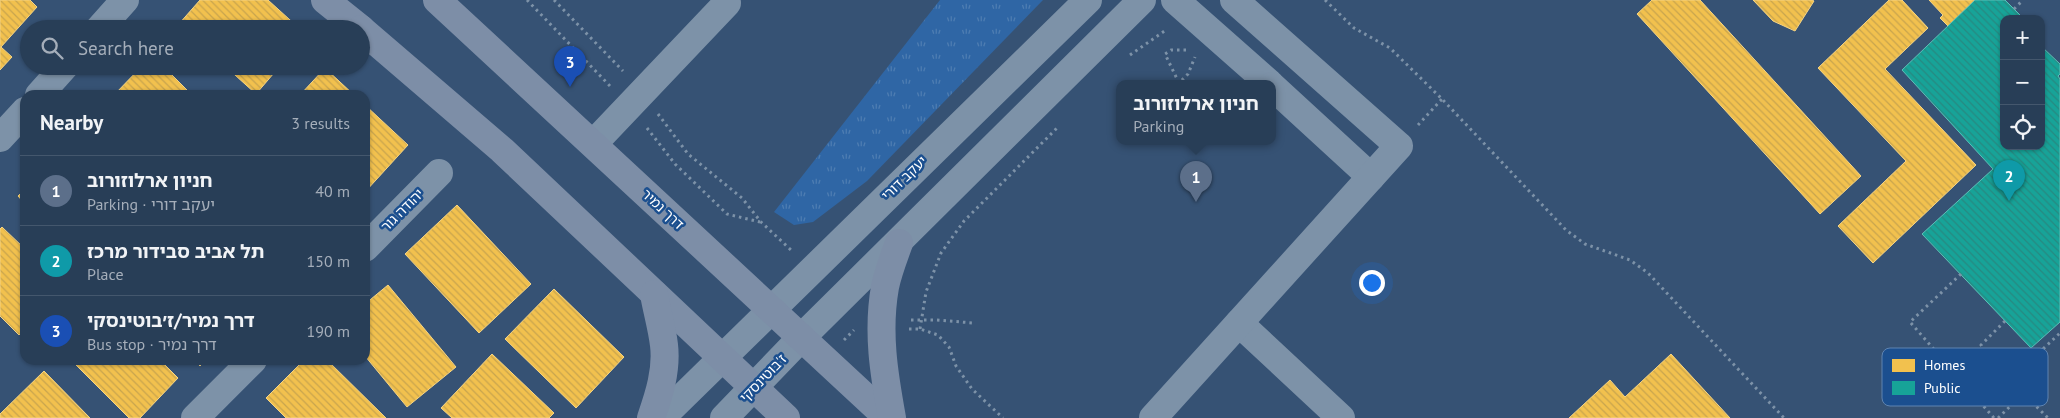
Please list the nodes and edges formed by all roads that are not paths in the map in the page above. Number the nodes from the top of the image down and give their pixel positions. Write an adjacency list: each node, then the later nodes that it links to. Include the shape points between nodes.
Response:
1 (125, 0): 9 (street)
2 (325, 0): 10 (main road)
3 (438, 0): 18 (main road, דרך נמיר)
4 (1088, 0): 24 (street, יעקב דורי)
5 (1142, 0): 22 (street)
6 (1234, 0): 20 (street, via 1400,146)
7 (727, 3): 18 (street)
8 (1182, 6): 13 (street)
9 (107, 20)
10 (350, 20)
11 (370, 37): 23 (main road, via 502,150)
12 (57, 75): 14 (street)
13 (1266, 80)
14 (43, 90)
15 (1276, 90): 20 (street)
16 (20, 116): 17 (street)
17 (0, 138)
18 (594, 144): 24 (main road, דרך נמיר)
19 (439, 173): 21 (street, יהודה גור)
20 (1371, 177): 25 (street)
21 (370, 243)
22 (898, 243): 26 (street); 36 (main road, via 886,286 883,322 882,367)
23 (654, 294): 27 (main road); 31 (main road, via 664,344 664,362)
24 (770, 309): 26 (main road, דרך נמיר); 27 (street, יעקב דורי)
25 (1239, 323): 37 (street); 38 (street)
26 (802, 338): 29 (street, ז'בוטינסקי); 35 (main road, דרך נמיר)
27 (722, 357): 29 (main road); 32 (street)
28 (248, 365): 30 (street)
29 (754, 388): 33 (street, ז'בוטינסקי); 34 (main road)
30 (195, 418)
31 (651, 418)
32 (660, 418)
33 (724, 418)
34 (786, 418)
35 (888, 418)
36 (892, 418)
37 (1153, 418)
38 (1341, 418)

